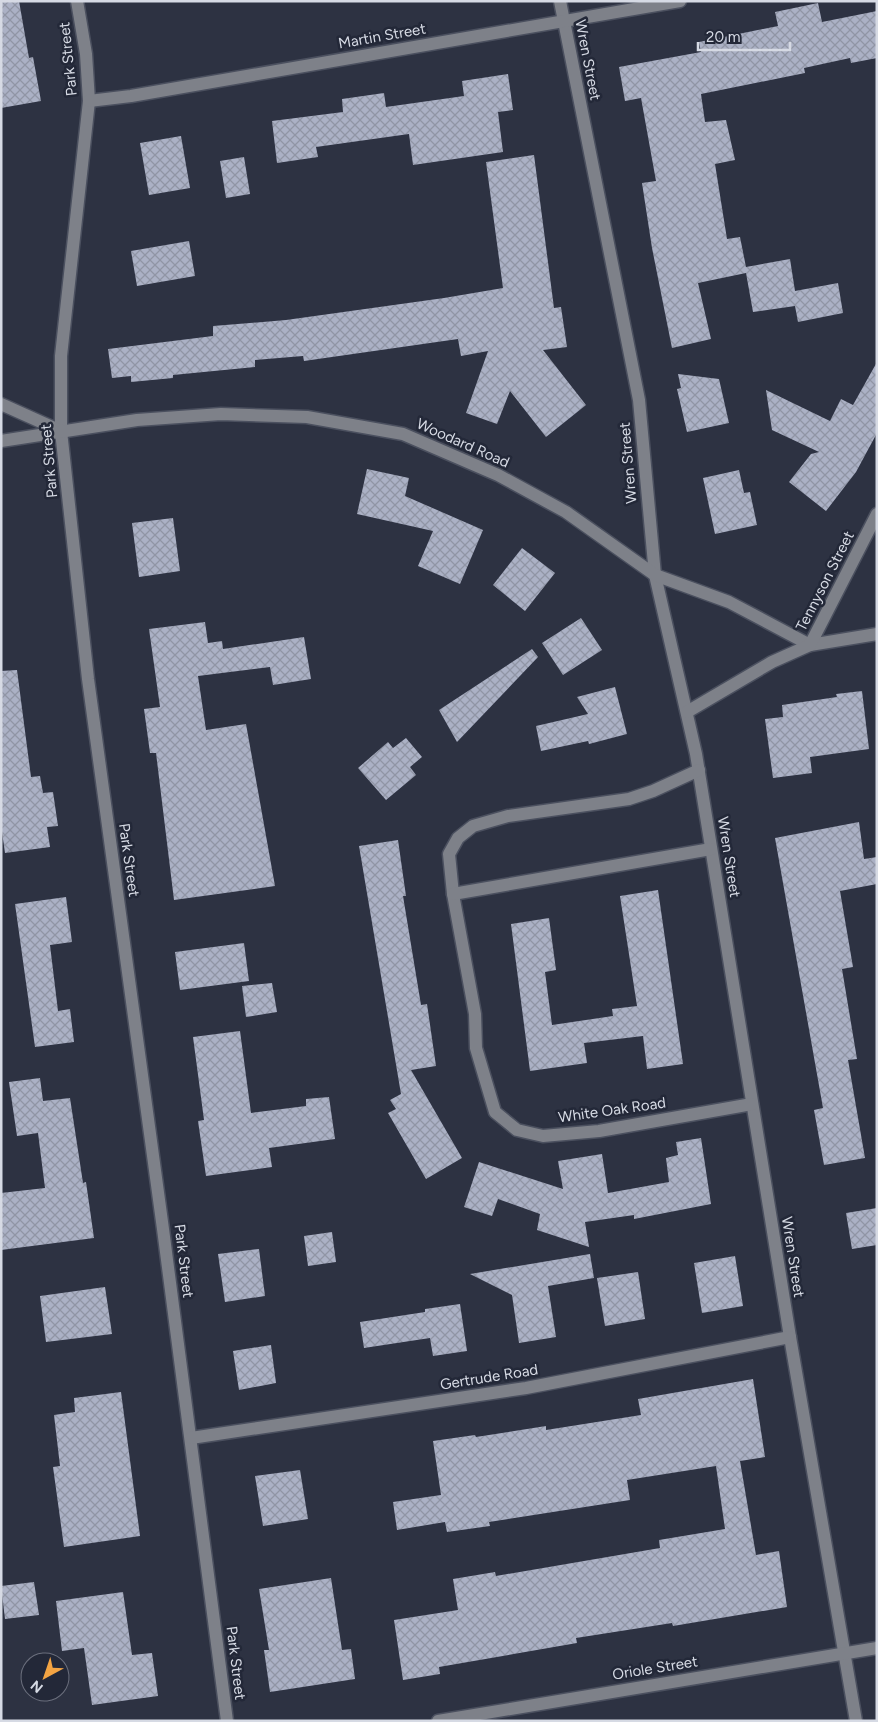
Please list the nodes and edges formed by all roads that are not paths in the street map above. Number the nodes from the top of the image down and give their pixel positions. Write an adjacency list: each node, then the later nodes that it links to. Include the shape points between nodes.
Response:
1 (77, 1): 5 (street, Park Street, via 86,54)
2 (560, 1): 4 (street, Wren Street)
3 (680, 1): 4 (street, Martin Street)
4 (563, 20): 5 (street, Martin Street); 10 (street, Wren Street, via 640,400)
5 (89, 101): 7 (street, Park Street, via 62,356)
6 (1, 404): 7 (street)
7 (61, 431): 8 (street, Woodard Road); 10 (street, Woodard Road, via 137,420 221,414 307,417 403,434 498,475 566,512); 19 (street, Park Street, via 88,679)
8 (1, 441)
9 (877, 514): 12 (street, Tennyson Street)
10 (655, 576): 12 (street, Woodard Road, via 729,602); 13 (street, Wren Street)
11 (877, 634): 12 (street)
12 (810, 645): 13 (street, Tennyson Street, via 772,662)
13 (687, 712): 14 (street, Wren Street)
14 (699, 770): 15 (street, Wren Street); 16 (street, White Oak Road, via 629,799 508,816 473,826 458,838 449,854)
15 (711, 849): 16 (street); 17 (street, Wren Street)
16 (452, 894): 17 (street, White Oak Road, via 475,1014 476,1048 495,1112 517,1130 543,1136 599,1131)
17 (752, 1104): 18 (street, Wren Street)
18 (790, 1337): 19 (street, Gertrude Road, via 526,1388); 21 (street, Wren Street)
19 (191, 1438): 22 (street, Park Street)
20 (877, 1648): 21 (street, Oriole Street)
21 (845, 1653): 23 (street, Oriole Street); 24 (street, Wren Street)
22 (227, 1721)
23 (438, 1721)
24 (856, 1721)

